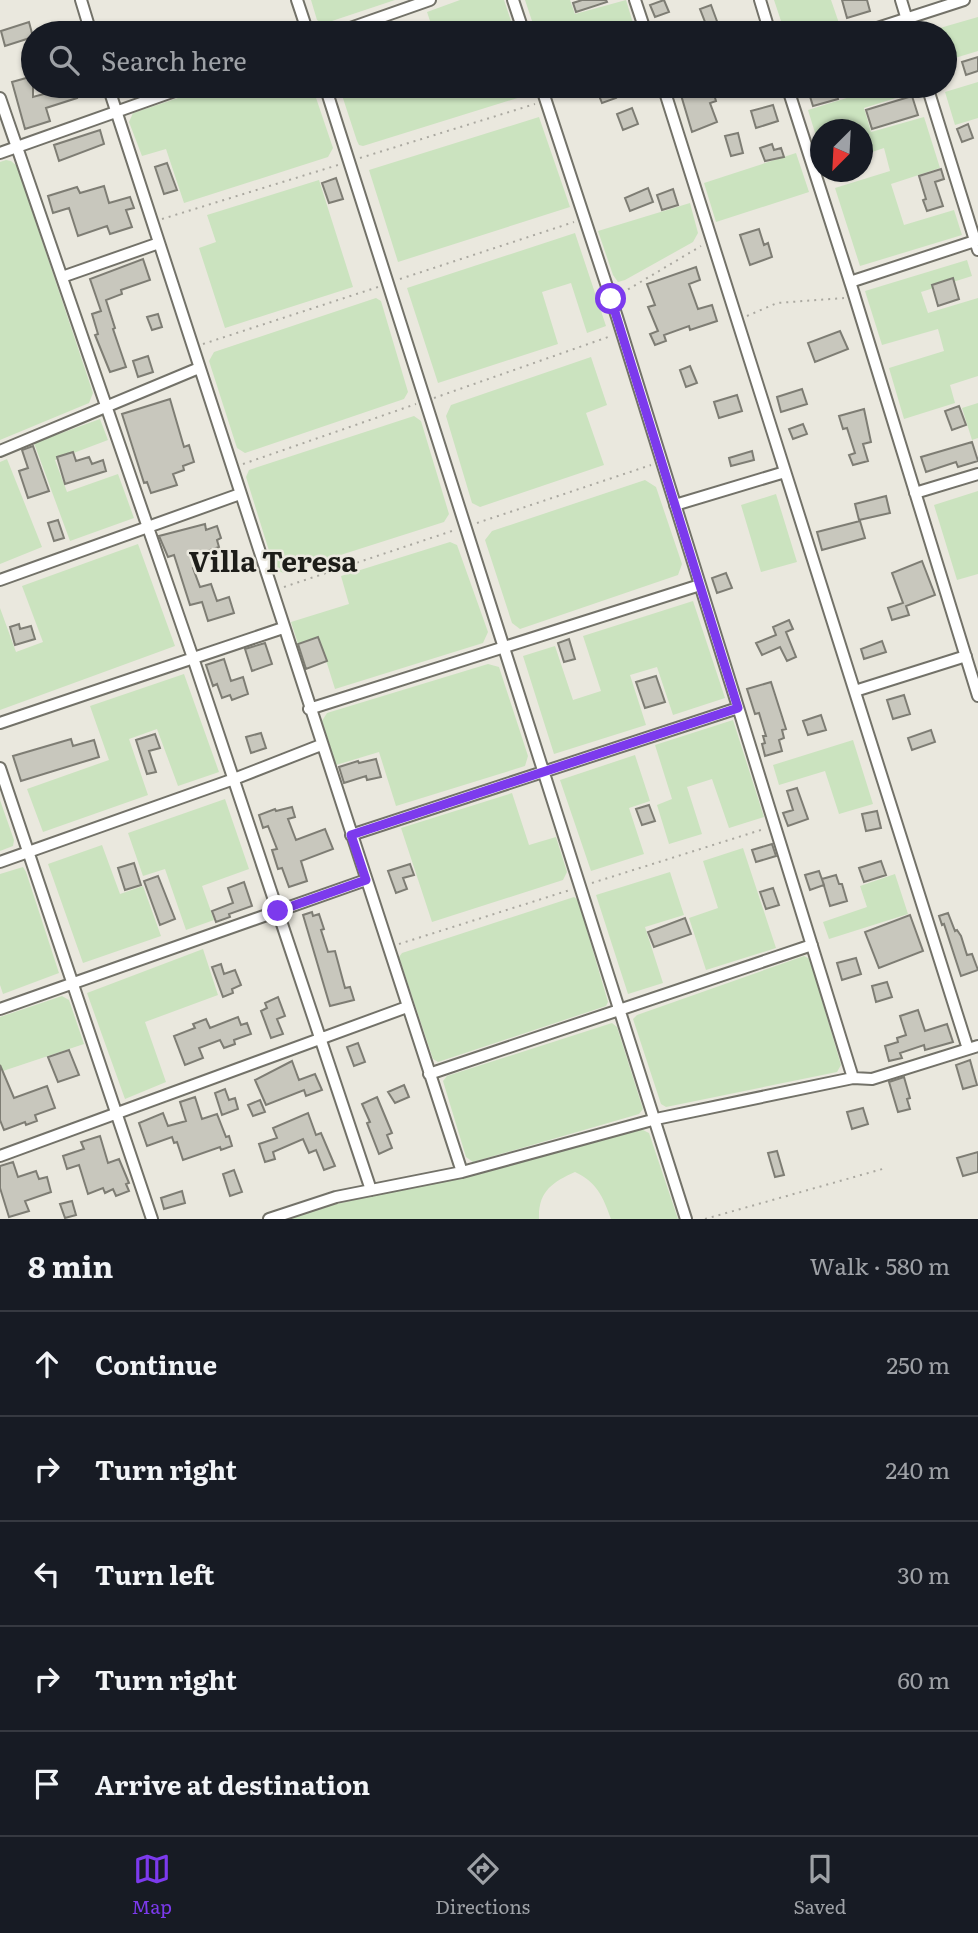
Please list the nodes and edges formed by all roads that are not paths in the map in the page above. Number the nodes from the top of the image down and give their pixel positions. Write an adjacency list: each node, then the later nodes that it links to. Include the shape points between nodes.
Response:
1 (81, 0): 10 (street)
2 (298, 0): 11 (street)
3 (430, 0): 12 (street)
4 (513, 0): 13 (street)
5 (635, 0): 14 (street)
6 (760, 0): 15 (street)
7 (901, 0): 9 (street)
8 (964, 0): 9 (street)
9 (906, 19): 16 (street)
10 (87, 21)
11 (304, 21)
12 (370, 21)
13 (520, 21)
14 (642, 21)
15 (766, 21)
16 (900, 21)
17 (0, 97): 26 (street)
18 (112, 98): 25 (street)
19 (156, 98): 25 (street)
20 (329, 98): 44 (street)
21 (545, 98): 39 (street)
22 (667, 98): 35 (street)
23 (791, 98): 31 (street)
24 (931, 98): 29 (street)
25 (117, 112): 26 (street); 28 (street)
26 (17, 147): 27 (street); 30 (street)
27 (0, 153)
28 (159, 243): 30 (street); 32 (street)
29 (977, 243): 31 (street)
30 (62, 277): 33 (street)
31 (850, 282): 37 (street)
32 (200, 368): 33 (street); 38 (street)
33 (107, 407): 34 (street); 40 (street)
34 (0, 451)
35 (785, 472): 39 (street); 47 (street)
36 (978, 474): 37 (street)
37 (915, 493): 45 (street)
38 (240, 494): 40 (street); 43 (street)
39 (676, 505): 42 (street)
40 (148, 527): 41 (street); 46 (street)
41 (0, 580)
42 (700, 585): 44 (street); 49 (street)
43 (283, 628): 46 (street); 50 (street)
44 (505, 647): 50 (street); 54 (street)
45 (966, 656): 47 (street); 48 (street)
46 (193, 658): 51 (street); 55 (street)
47 (855, 691): 67 (street)
48 (978, 696)
49 (738, 708): 54 (street); 61 (street)
50 (309, 709): 52 (street)
51 (0, 723)
52 (321, 745): 55 (street); 56 (street)
53 (0, 768): 57 (street)
54 (545, 771): 56 (street); 65 (street)
55 (234, 779): 57 (street); 60 (street)
56 (351, 835): 59 (street)
57 (28, 852): 58 (street); 62 (street)
58 (0, 862)
59 (366, 880): 60 (street); 63 (street)
60 (278, 911): 62 (street); 66 (street)
61 (812, 945): 65 (street); 69 (street)
62 (73, 983): 64 (street); 70 (street)
63 (407, 1007): 66 (street); 68 (street)
64 (0, 1009)
65 (621, 1009): 68 (street); 71 (street)
66 (320, 1039): 70 (street); 74 (street)
67 (973, 1048): 69 (street, via 872,1079)
68 (429, 1074): 73 (street)
69 (853, 1078): 71 (street)
70 (117, 1114): 72 (street); 75 (street)
71 (656, 1119): 73 (street); 77 (street)
72 (0, 1157)
73 (461, 1172): 74 (street)
74 (371, 1190): 76 (street)
75 (152, 1219)
76 (269, 1219)
77 (687, 1219)

